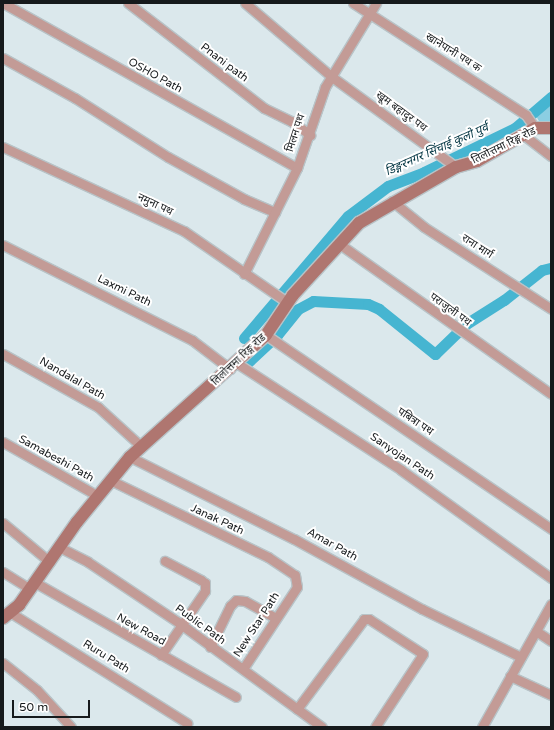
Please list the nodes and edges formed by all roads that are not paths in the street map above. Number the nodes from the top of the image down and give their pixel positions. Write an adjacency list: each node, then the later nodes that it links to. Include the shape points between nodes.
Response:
1 (4, 3): 16 (street, OSHO Path)
2 (128, 3): 11 (street, Pnani path, via 264,108 291,121)
3 (245, 3): 8 (street, खूम बहादुर पथ)
4 (352, 3): 6 (street, खानेपानी पथ क)
5 (376, 3): 6 (street, मिलन पथ)
6 (368, 15): 8 (street, मिलन पथ); 9 (street, खानेपानी पथ क, via 456,68 526,115)
7 (3, 58): 18 (street, via 75,98 175,161 244,199)
8 (332, 77): 11 (street, मिलन पथ, via 315,112); 15 (street, खूम बहादुर पथ)
9 (535, 128): 10 (street, तिलोत्तमा रिङ्ग रोड); 12 (street, तिलोत्तमा रिङ्ग रोड)
10 (551, 128)
11 (310, 135): 16 (street, मिलन पथ)
12 (525, 136): 14 (street); 15 (street, तिलोत्तमा रिङ्ग रोड, via 477,161)
13 (3, 147): 21 (street, नमुना पथ, via 184,232)
14 (551, 156)
15 (456, 167): 17 (street, तिलोत्तमा रिङ्ग रोड)
16 (297, 168): 18 (street, मिलन पथ)
17 (392, 201): 19 (street, तिलोत्तमा रिङ्ग रोड, via 359,223); 23 (street, राना मार्ग, via 424,227)
18 (275, 212): 21 (street, मिलन पथ)
19 (338, 243): 22 (street, तिलोत्तमा रिङ्ग रोड); 27 (street, पराजुली पथ, via 452,327)
20 (3, 245): 26 (street, Laxmi Path, via 192,340)
21 (244, 274): 22 (street, नमुना पथ)
22 (287, 302): 24 (street, तिलोत्तमा रिङ्ग रोड)
23 (551, 310)
24 (266, 335): 26 (street, तिलोत्तमा रिङ्ग रोड); 34 (street, पबित्रा पथ)
25 (3, 354): 29 (street, Nandalal Path, via 98,407)
26 (233, 365): 29 (street, तिलोत्तमा रिङ्ग रोड); 39 (street, Sanyojan Path, via 401,470)
27 (551, 394)
28 (3, 442): 32 (street, Samabeshi Path)
29 (142, 447): 30 (street, तिलोत्तमा रिङ्ग रोड)
30 (130, 456): 31 (street, तिलोत्तमा रिङ्ग रोड); 50 (street, Amar Path, via 294,539 422,609)
31 (110, 480): 32 (street, तिलोत्तमा रिङ्ग रोड); 41 (street, Janak Path, via 268,557 295,575 297,587)
32 (98, 496): 35 (street, तिलोत्तमा रिङ्ग रोड)
33 (3, 523): 37 (street)
34 (551, 529)
35 (60, 548): 37 (street, तिलोत्तमा रिङ्ग रोड); 45 (street, Public Path, via 88,562)
36 (165, 561): 45 (street, via 205,583 205,591)
37 (50, 562): 40 (street, तिलोत्तमा रिङ्ग रोड)
38 (3, 572): 40 (street, New Road)
39 (551, 578)
40 (33, 586): 43 (street, तिलोत्तमा रिङ्ग रोड); 49 (street, New Road)
41 (292, 594): 44 (street, New Star Path)
42 (551, 604): 46 (street)
43 (7, 616): 57 (street, Ruru Path)
44 (274, 618): 48 (street, via 245,601 236,600 230,606); 52 (street, New Star Path)
45 (182, 625): 48 (street, Public Path); 49 (street)
46 (536, 631): 47 (street); 50 (street)
47 (551, 641)
48 (210, 648): 52 (street, Public Path)
49 (161, 655): 55 (street, New Road)
50 (522, 657): 53 (street)
51 (3, 663): 58 (street, via 37,690)
52 (243, 669): 56 (street, Public Path)
53 (510, 676): 54 (street); 61 (street)
54 (551, 695)
55 (236, 697)
56 (298, 709): 59 (street, Public Path); 60 (street, via 364,619 369,619 423,654)
57 (187, 723)
58 (70, 727)
59 (322, 727)
60 (375, 727)
61 (482, 727)

